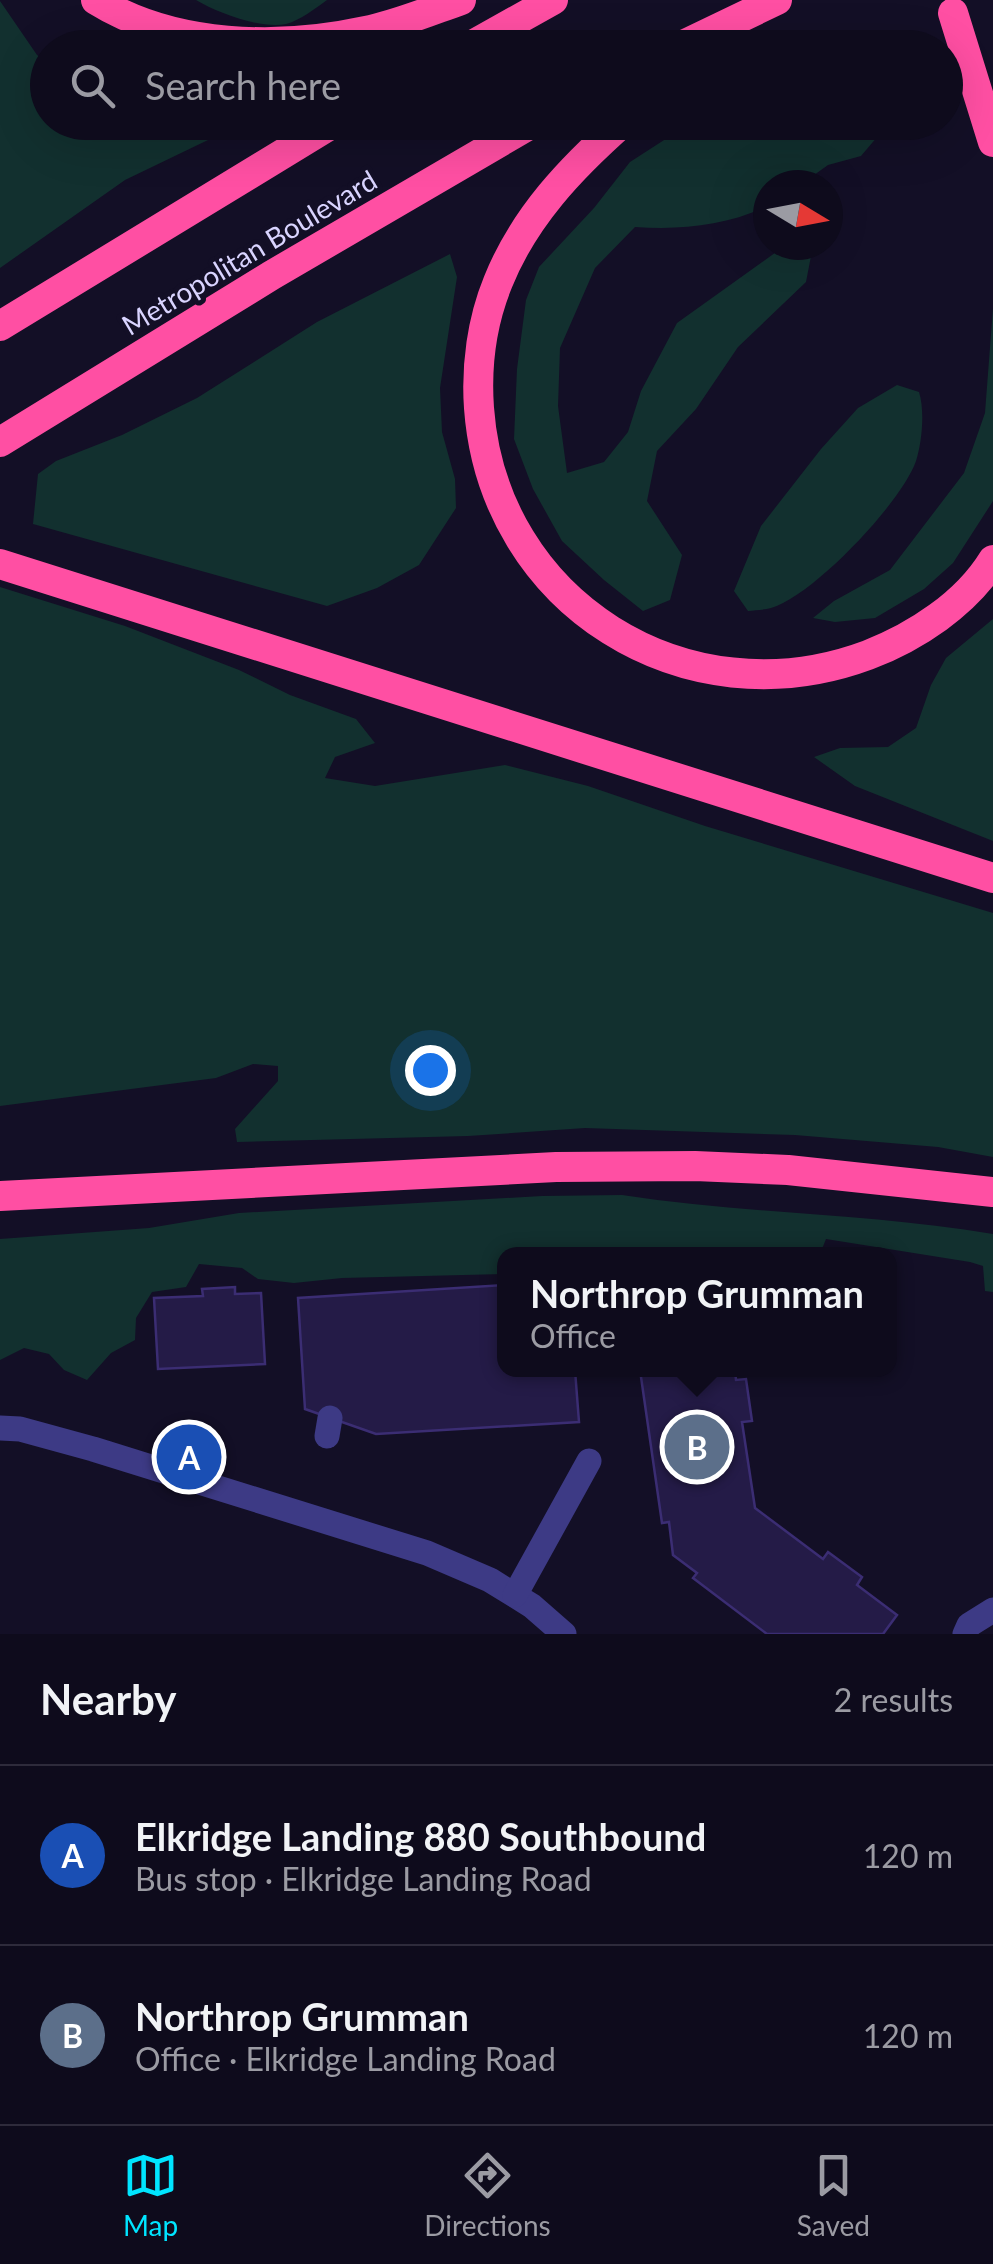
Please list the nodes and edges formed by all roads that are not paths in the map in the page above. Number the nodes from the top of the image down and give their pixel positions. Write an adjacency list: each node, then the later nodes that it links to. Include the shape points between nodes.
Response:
1 (96, 0): 7 (highway)
2 (461, 0): 8 (highway)
3 (553, 0): 9 (highway)
4 (777, 0): 10 (highway)
5 (790, 0): 11 (highway)
6 (951, 7): 12 (highway)
7 (173, 30)
8 (369, 30)
9 (499, 30)
10 (714, 30)
11 (746, 30)
12 (961, 30)
13 (963, 35): 15 (highway)
14 (963, 46): 19 (highway)
15 (993, 104)
16 (305, 140): 20 (highway)
17 (503, 140): 21 (highway, Metropolitan Boulevard)
18 (605, 140): 22 (highway, via 517,240 482,336 480,432 492,480 535,564 628,642 711,672 759,676 806,672 886,648 961,598)
19 (993, 142)
20 (0, 326)
21 (0, 442)
22 (993, 560)
23 (0, 564): 24 (highway)
24 (993, 878)
25 (993, 1192): 26 (highway, via 694,1166)
26 (0, 1196)
27 (0, 1428): 29 (street, via 93,1449 426,1553)
28 (589, 1461): 29 (street)
29 (515, 1595): 30 (street)
30 (564, 1634)

